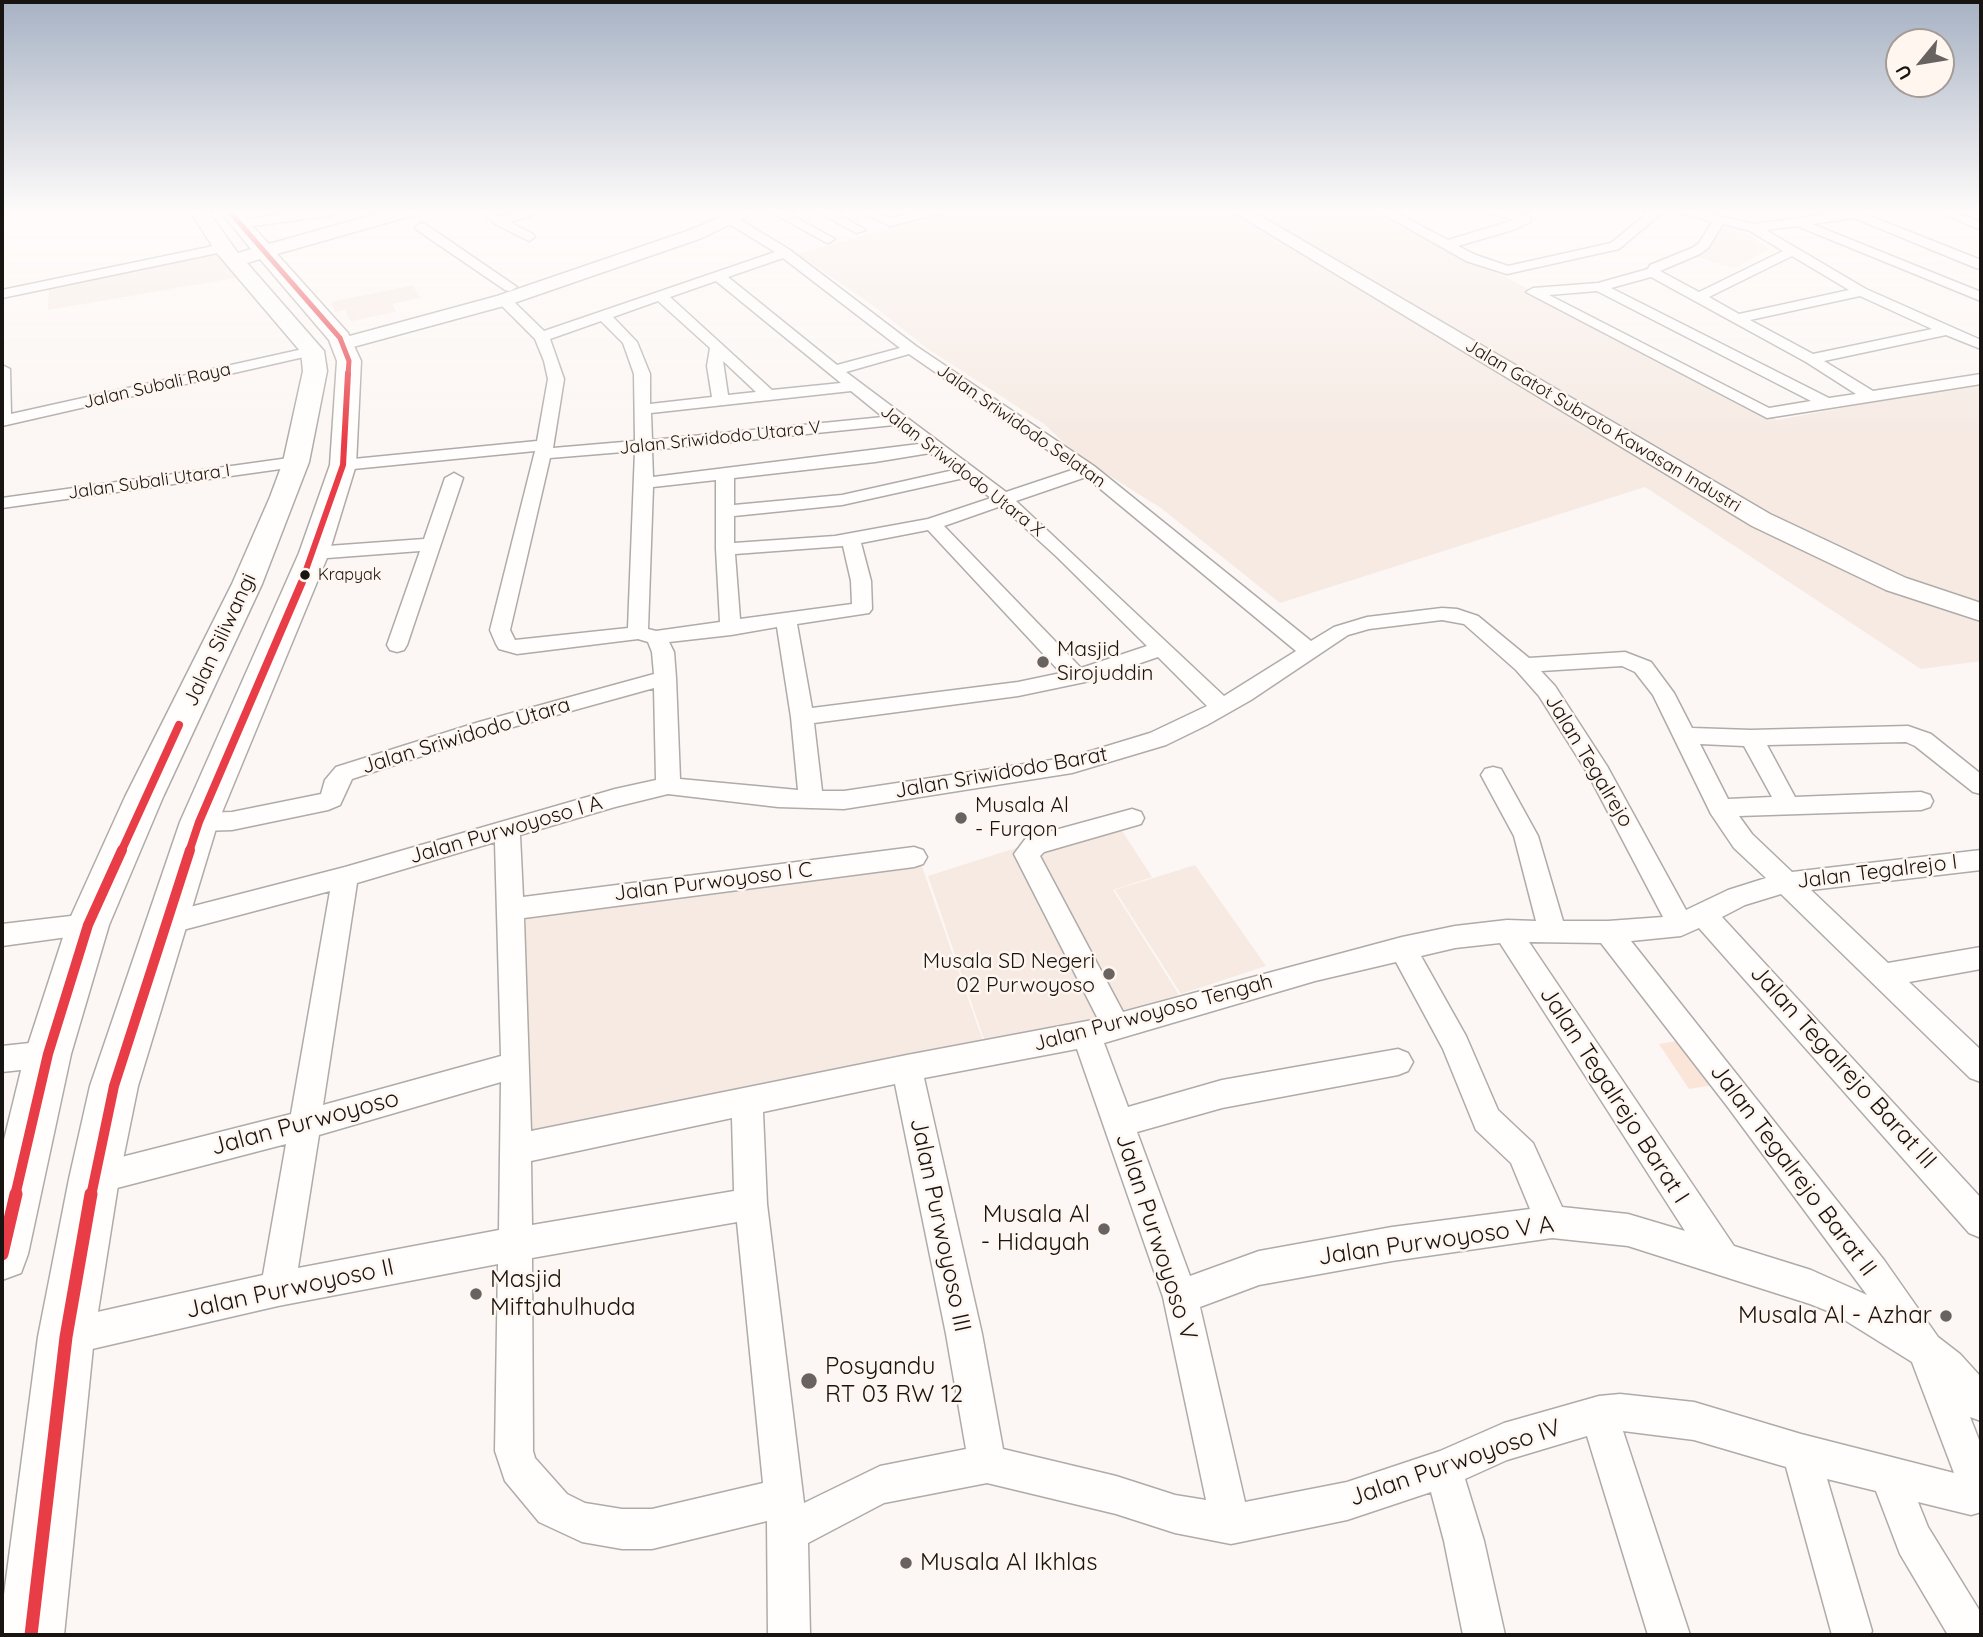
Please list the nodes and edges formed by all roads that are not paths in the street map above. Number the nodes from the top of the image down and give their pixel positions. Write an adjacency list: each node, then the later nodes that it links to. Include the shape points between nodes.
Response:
1 (38, 287): 17 (street)
2 (257, 287): 29 (highway)
3 (294, 287): 26 (highway)
4 (498, 287): 18 (street)
5 (526, 287): 18 (street)
6 (689, 287): 20 (street)
7 (732, 287): 36 (street, Jalan Sriwidodo Utara X)
8 (830, 287): 31 (street, Jalan Sriwidodo Selatan)
9 (1369, 287): 65 (street, Jalan Gatot Subroto Kawasan Industri, via 1762,520 1896,584)
10 (1395, 287): 64 (street, Jalan Gatot Subroto Kawasan Industri, via 1825,533)
11 (1681, 287): 21 (street)
12 (1720, 287): 21 (street)
13 (1853, 287): 16 (street)
14 (1960, 287): 19 (street)
15 (1599, 288): 32 (street); 34 (street, via 1533,292)
16 (1861, 292): 23 (street); 24 (street)
17 (2, 294)
18 (507, 294): 25 (street); 26 (street)
19 (1981, 296)
20 (661, 297): 22 (street); 30 (street)
21 (1699, 297): 23 (street)
22 (604, 316): 25 (street); 43 (street, via 634,348)
23 (1739, 318): 27 (street)
24 (1947, 330): 28 (street); 33 (street)
25 (542, 337): 48 (street, via 555,379)
26 (340, 339): 29 (highway); 50 (highway, via 349,361)
27 (1776, 340): 32 (street); 33 (street)
28 (1981, 345)
29 (308, 347): 45 (street, Jalan Subali Raya); 49 (highway, Jalan Siliwangi, via 315,371)
30 (717, 348): 39 (street); 41 (street)
31 (911, 349): 36 (street); 51 (street, Jalan Sriwidodo Selatan)
32 (1722, 352): 34 (street); 42 (street)
33 (1811, 359): 40 (street)
34 (1663, 360): 42 (street, via 1767,413)
35 (2, 369): 45 (street)
36 (835, 370): 38 (street, Jalan Sriwidodo Utara X)
37 (1981, 379): 40 (street)
38 (855, 386): 39 (street); 44 (street, Jalan Sriwidodo Utara X)
39 (770, 397): 41 (street)
40 (1873, 398): 42 (street)
41 (721, 401): 43 (street)
42 (1830, 405)
43 (645, 409): 46 (street)
44 (897, 420): 46 (street, Jalan Sriwidodo Utara V); 47 (street, Jalan Sriwidodo Utara X)
45 (3, 421)
46 (643, 446): 48 (street, Jalan Sriwidodo Utara V); 55 (street)
47 (934, 447): 52 (street, Jalan Sriwidodo Utara X); 53 (street)
48 (544, 450): 50 (street); 68 (street, via 500,630 506,644)
49 (296, 462): 57 (street, Jalan Subali Utara I); 96 (highway, Jalan Siliwangi, via 247,584)
50 (343, 465): 63 (highway)
51 (1088, 470): 56 (street); 71 (street, Jalan Sriwidodo Selatan)
52 (968, 472): 56 (street, Jalan Sriwidodo Utara X); 58 (street, via 842,500)
53 (725, 475): 55 (street); 58 (street)
54 (454, 478): 61 (street)
55 (644, 483): 68 (street)
56 (1005, 500): 59 (street); 70 (street, Jalan Sriwidodo Utara X)
57 (2, 503)
58 (725, 511): 62 (street)
59 (932, 524): 60 (street); 73 (street)
60 (851, 539): 62 (street); 66 (street, via 862,610)
61 (432, 544): 63 (street); 69 (street)
62 (725, 549): 67 (street)
63 (314, 554): 87 (highway)
64 (1981, 594)
65 (1981, 612)
66 (786, 621): 67 (street); 76 (street)
67 (731, 629): 68 (street)
68 (647, 635): 74 (street, via 663,652)
69 (397, 646)
70 (1162, 648): 73 (street); 75 (street, Jalan Sriwidodo Utara X)
71 (1310, 651): 72 (street, Jalan Tegalrejo, via 1354,626 1457,615 1471,620); 75 (street, Jalan Sriwidodo Barat)
72 (1524, 664): 77 (street, Jalan Tegalrejo I, via 1633,661 1663,693); 94 (street, Jalan Tegalrejo, via 1564,713)
73 (1077, 677): 76 (street)
74 (666, 678): 80 (street); 87 (street, Jalan Sriwidodo Utara, via 487,727 344,773 328,801 232,821)
75 (1222, 707): 82 (street, Jalan Sriwidodo Barat, via 1158,739 1072,765 844,800)
76 (802, 717): 82 (street)
77 (1684, 736): 78 (street); 85 (street, Jalan Tegalrejo I)
78 (1751, 738): 81 (street, via 1908,734 1923,740); 84 (street)
79 (1493, 775): 98 (street, via 1525,836)
80 (668, 786): 82 (street, Jalan Sriwidodo Barat); 88 (street, Jalan Purwoyoso I A)
81 (1981, 786)
82 (811, 799)
83 (1921, 801): 84 (street)
84 (1789, 807): 85 (street)
85 (1720, 808): 92 (street, Jalan Tegalrejo I, via 1743,841)
86 (1132, 818): 104 (street, Jalan Purwoyoso V, via 1035,845 1027,854)
87 (199, 822): 95 (highway)
88 (507, 831): 91 (street, Jalan Purwoyoso I A); 93 (street)
89 (914, 857): 93 (street, Jalan Purwoyoso I C)
90 (1981, 860): 92 (street, Jalan Tegalrejo I)
91 (345, 877): 95 (street, Jalan Purwoyoso I A); 113 (street)
92 (1784, 883): 94 (street, Jalan Purwoyoso Tengah, via 1750,892); 103 (street)
93 (512, 909): 108 (street)
94 (1692, 919): 99 (street, Jalan Purwoyoso Tengah); 118 (street, Jalan Tegalrejo Barat III)
95 (164, 924): 115 (highway, via 114,1086)
96 (88, 925): 100 (street); 105 (highway, Jalan Siliwangi)
97 (1507, 931): 98 (street, Jalan Purwoyoso Tengah); 101 (street, Jalan Purwoyoso Tengah); 121 (street, Jalan Tegalrejo Barat I)
98 (1552, 932): 99 (street, Jalan Purwoyoso Tengah)
99 (1608, 932): 125 (street, Jalan Tegalrejo Barat II, via 1864,1261)
100 (2, 936)
101 (1402, 948): 104 (street, Jalan Purwoyoso Tengah); 117 (street, via 1456,1045 1487,1120 1522,1153)
102 (1981, 958): 103 (street)
103 (1884, 975): 110 (street)
104 (1102, 1031): 109 (street, Jalan Purwoyoso Tengah); 112 (street, Jalan Purwoyoso V)
105 (48, 1054): 106 (street); 120 (highway, Jalan Siliwangi)
106 (2, 1059)
107 (1398, 1062): 112 (street, via 1222,1094)
108 (516, 1065): 113 (street, Jalan Purwoyoso); 114 (street)
109 (907, 1068): 111 (street, Jalan Purwoyoso Tengah); 129 (street, Jalan Purwoyoso III)
110 (1981, 1069)
111 (747, 1101): 114 (street, Jalan Purwoyoso Tengah); 116 (street)
112 (1120, 1123): 123 (street, Jalan Purwoyoso V)
113 (304, 1125): 115 (street, Jalan Purwoyoso); 122 (street)
114 (517, 1149): 119 (street)
115 (94, 1179): 124 (highway)
116 (751, 1204): 119 (street, Jalan Purwoyoso II); 132 (street)
117 (1552, 1222): 121 (street, Jalan Purwoyoso V A, via 1628,1230); 123 (street, Jalan Purwoyoso V A, via 1259,1268)
118 (1981, 1222)
119 (515, 1244): 122 (street, Jalan Purwoyoso II); 132 (street, via 514,1451 517,1468 553,1508 582,1522 622,1529)
120 (2, 1254)
121 (1722, 1258): 125 (street, Jalan Purwoyoso V A, via 1847,1302)
122 (278, 1289): 124 (street, Jalan Purwoyoso II)
123 (1180, 1297): 133 (street, Jalan Purwoyoso V)
124 (66, 1337): 135 (highway)
125 (1925, 1350): 126 (street, Jalan Tegalrejo Barat II); 131 (street, Jalan Purwoyoso IV, via 1980,1489 1971,1496)
126 (1981, 1403)
127 (1599, 1414): 128 (street, Jalan Purwoyoso IV, via 1630,1413 1694,1422); 130 (street, Jalan Purwoyoso IV, via 1504,1442); 138 (street)
128 (1801, 1453): 131 (street, Jalan Purwoyoso IV); 134 (street)
129 (987, 1464): 132 (street, Jalan Purwoyoso IV, via 880,1485); 133 (street, Jalan Purwoyoso IV, via 1175,1514)
130 (1443, 1469): 133 (street, Jalan Purwoyoso IV, via 1347,1501); 137 (street)
131 (1889, 1476): 139 (street, via 1914,1540)
132 (786, 1515): 136 (street)
133 (1231, 1524)
134 (1851, 1631)
135 (31, 1635)
136 (789, 1635)
137 (1484, 1635)
138 (1669, 1635)
139 (1972, 1635)

